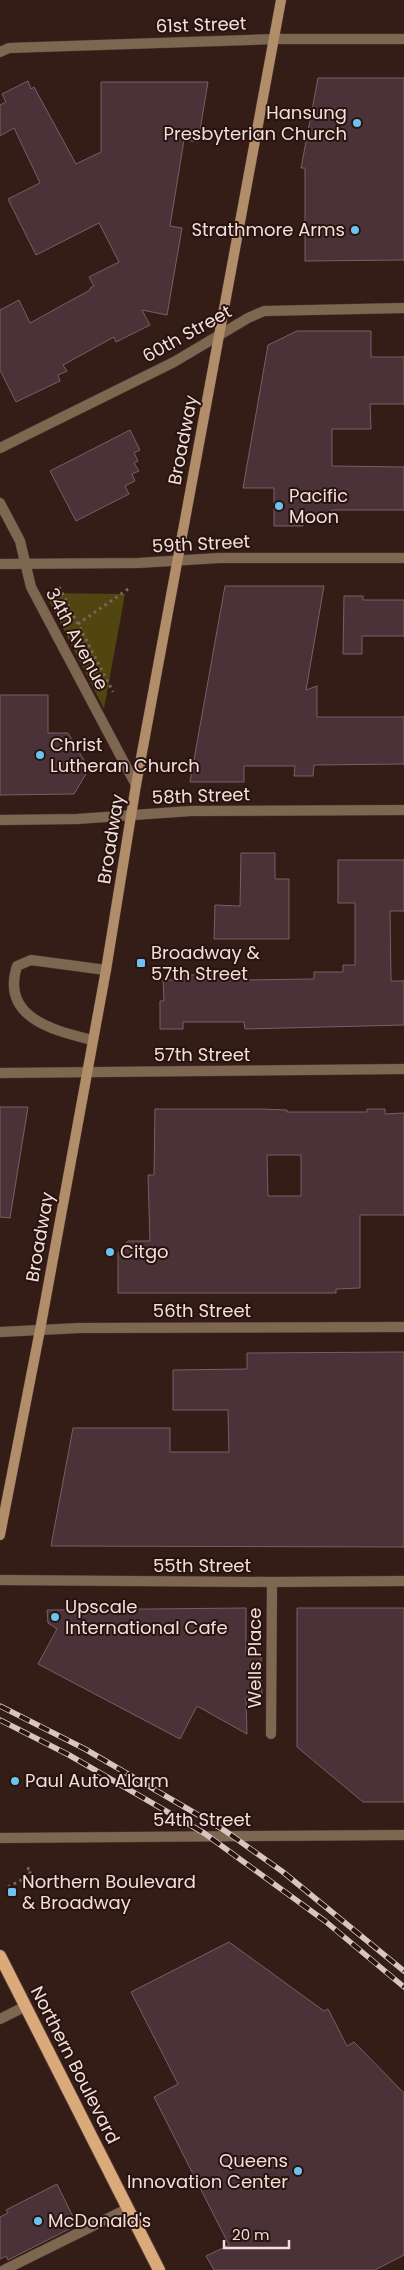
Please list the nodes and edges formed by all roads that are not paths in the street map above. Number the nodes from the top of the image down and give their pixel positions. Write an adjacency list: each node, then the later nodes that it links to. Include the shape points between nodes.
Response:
1 (281, 0): 2 (main road, Broadway)
2 (275, 39): 3 (street, 61st Street); 4 (street, 61st Street, via 9,48); 6 (main road, Broadway)
3 (404, 39)
4 (0, 52)
5 (404, 308): 6 (street, 60th Street, via 264,312)
6 (220, 334): 7 (street, 60th Street, via 174,362); 10 (main road, Broadway)
7 (0, 448)
8 (0, 504): 12 (street, 34th Avenue, via 20,541)
9 (404, 558): 10 (street, 59th Street)
10 (177, 560): 12 (street, 59th Street); 13 (main road, Broadway)
11 (0, 564): 12 (street, 59th Street)
12 (25, 564): 13 (street, 34th Avenue, via 32,587)
13 (136, 785): 15 (main road, Broadway)
14 (404, 810): 15 (street, 58th Street, via 191,811)
15 (132, 815): 16 (street, 58th Street); 17 (main road, Broadway)
16 (0, 820)
17 (106, 970): 18 (main road, Broadway); 18 (street, via 31,960 17,966 13,974 12,998 24,1015 55,1030)
18 (92, 1040): 20 (main road, Broadway)
19 (404, 1070): 20 (street, 57th Street)
20 (86, 1072): 21 (street, 57th Street); 23 (main road, Broadway)
21 (0, 1073)
22 (404, 1326): 23 (street, 56th Street)
23 (40, 1330): 24 (street, 56th Street); 25 (main road, Broadway)
24 (0, 1332)
25 (0, 1535)
26 (0, 1580): 28 (street, 55th Street)
27 (404, 1581): 28 (street, 55th Street)
28 (272, 1582): 29 (street, Wells Place)
29 (271, 1734)
30 (404, 1835): 31 (street, 54th Street)
31 (0, 1838)
32 (0, 1956): 33 (main road, Northern Boulevard)
33 (26, 2006): 34 (street); 35 (main road, Northern Boulevard)
34 (0, 2019)
35 (127, 2209): 36 (street); 37 (main road, Northern Boulevard)
36 (4, 2270)
37 (159, 2270)

